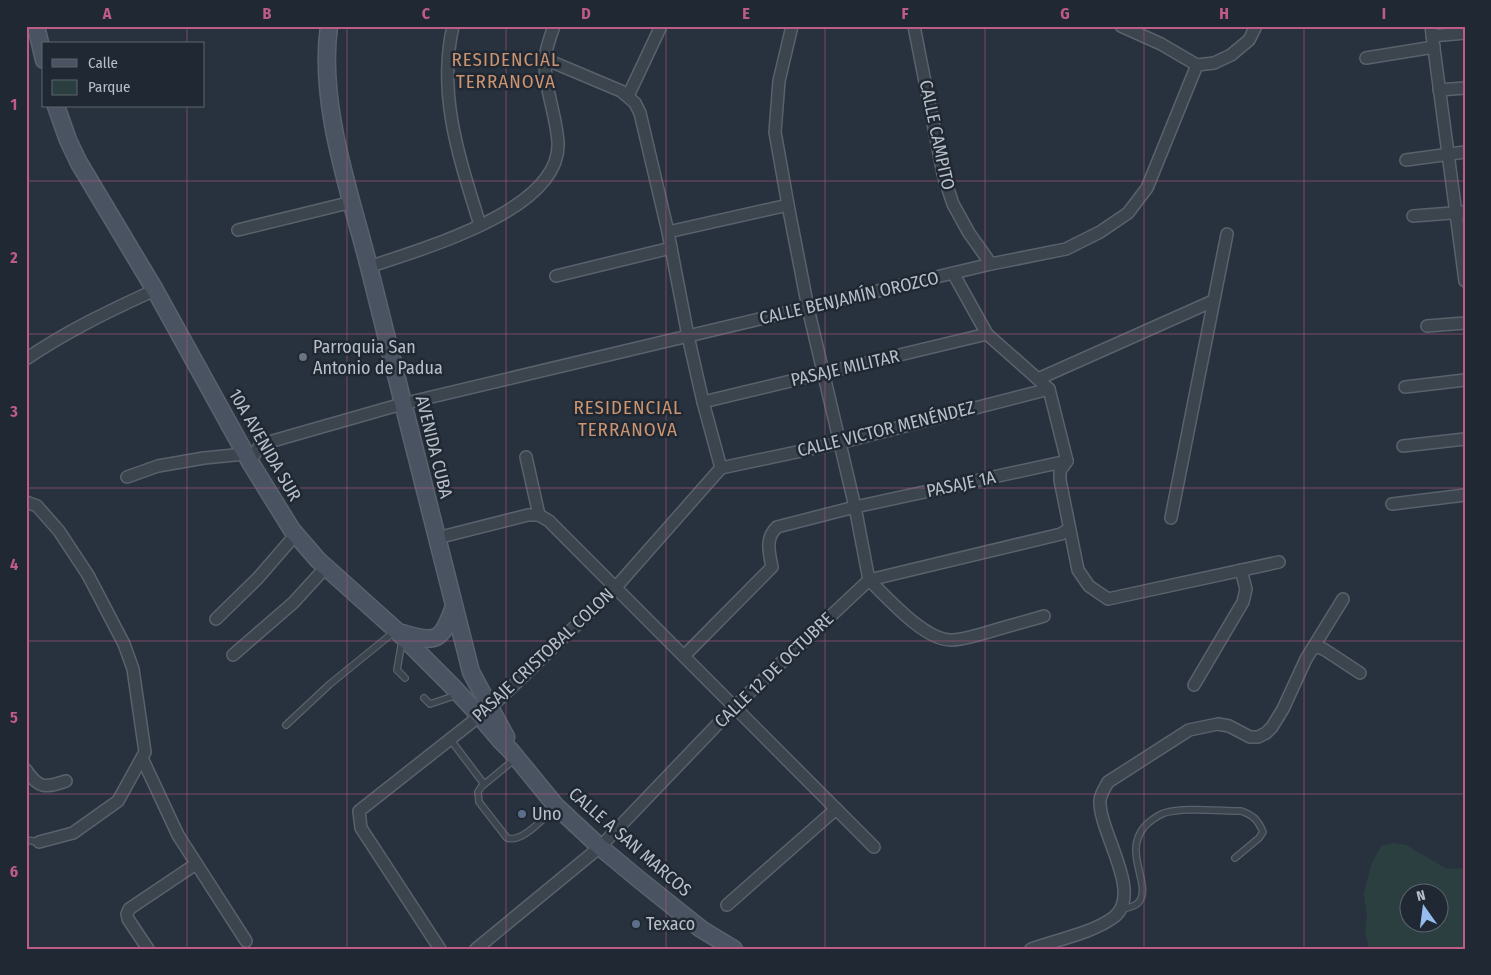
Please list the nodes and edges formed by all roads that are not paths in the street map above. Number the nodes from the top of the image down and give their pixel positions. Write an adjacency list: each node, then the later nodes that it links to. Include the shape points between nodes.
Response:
1 (36, 26): 12 (main road)
2 (329, 26): 23 (main road, AVENIDA CUBA, via 328,90)
3 (453, 26): 27 (street, via 447,83 452,130)
4 (554, 26): 14 (street)
5 (661, 26): 18 (street)
6 (792, 26): 24 (street, via 779,81 775,132)
7 (914, 26): 32 (street, CALLE CAMPITO, via 942,174 953,204)
8 (1121, 26): 15 (street)
9 (1256, 26): 15 (street, via 1249,40 1231,56 1214,63)
10 (1465, 33): 11 (street)
11 (1432, 37): 13 (street); 17 (street)
12 (42, 52)
13 (1366, 58)
14 (545, 59): 18 (street); 27 (street, via 558,141 554,166 537,191)
15 (1196, 65): 32 (street, CALLE BENJAMÍN OROZCO, via 1147,188 1128,213 1066,249)
16 (1465, 88): 17 (street)
17 (1440, 90): 21 (street)
18 (628, 96): 29 (street, via 640,113)
19 (57, 108): 38 (main road, 10A AVENIDA SUR, via 79,163)
20 (1465, 152): 21 (street)
21 (1448, 154): 22 (street); 25 (street)
22 (1406, 160)
23 (352, 202): 28 (street); 33 (main road, AVENIDA CUBA)
24 (788, 206): 29 (street); 40 (street)
25 (1460, 212): 26 (street); 34 (street)
26 (1413, 216)
27 (480, 225): 33 (street)
28 (238, 230)
29 (668, 232): 31 (street)
30 (1227, 234): 39 (street)
31 (671, 248): 36 (street); 44 (street)
32 (991, 264): 35 (street, CALLE BENJAMÍN OROZCO)
33 (369, 267): 52 (main road, AVENIDA CUBA)
34 (1464, 267): 37 (street)
35 (953, 273): 40 (street, CALLE BENJAMÍN OROZCO); 43 (street)
36 (556, 276)
37 (1465, 281)
38 (155, 290): 45 (street, via 72,331); 57 (main road, 10A AVENIDA SUR)
39 (1213, 301): 47 (street); 66 (street)
40 (808, 308): 44 (street, CALLE BENJAMÍN OROZCO); 46 (street)
41 (1465, 323): 42 (street)
42 (1427, 326)
43 (987, 334): 46 (street, PASAJE MILITAR); 47 (street)
44 (688, 336): 51 (street); 52 (street, CALLE BENJAMÍN OROZCO)
45 (26, 359)
46 (823, 374): 51 (street, PASAJE MILITAR); 54 (street)
47 (1038, 379): 50 (street)
48 (1465, 380): 49 (street)
49 (1405, 387)
50 (1049, 389): 54 (street, CALLE VICTOR MENÉNDEZ); 58 (street)
51 (703, 402): 59 (street)
52 (402, 404): 57 (street, CALLE BENJAMÍN OROZCO, via 269,442); 69 (main road, AVENIDA CUBA)
53 (1465, 439): 55 (street)
54 (839, 442): 59 (street, CALLE VICTOR MENÉNDEZ); 64 (street)
55 (1403, 446)
56 (526, 457): 65 (street)
57 (247, 458): 60 (street, via 204,458 158,466); 68 (main road, 10A AVENIDA SUR)
58 (1067, 461): 64 (street, PASAJE 1A); 67 (street, via 1060,471 1060,480)
59 (721, 468): 74 (street, PASAJE CRISTOBAL COLON)
60 (127, 477)
61 (1465, 495): 63 (street)
62 (26, 502): 93 (street, via 37,506 59,531 88,575 124,644 140,713)
63 (1392, 504)
64 (855, 506): 73 (street); 82 (street, PASAJE 1A, via 778,527 772,532 768,542 772,567)
65 (539, 515): 69 (street); 74 (street)
66 (1170, 518)
67 (1069, 530): 72 (street, via 1078,570 1089,586 1108,599); 73 (street)
68 (296, 534): 71 (main road, 10A AVENIDA SUR); 78 (street)
69 (437, 538): 76 (main road, AVENIDA CUBA)
70 (1279, 562): 72 (street)
71 (326, 567): 79 (main road, 10A AVENIDA SUR); 81 (street, via 293,603)
72 (1241, 570): 85 (street, via 1246,589 1243,602)
73 (869, 580): 77 (street, via 927,632 950,640); 88 (street, CALLE 12 DE OCTUBRE)
74 (616, 587): 82 (street); 89 (street, PASAJE CRISTOBAL COLON)
75 (1343, 599): 80 (street)
76 (454, 606): 79 (main road, via 447,626 438,636 424,640); 89 (main road, AVENIDA CUBA)
77 (1044, 616)
78 (216, 619)
79 (398, 633): 84 (lane, via 397,670); 86 (main road, 10A AVENIDA SUR); 90 (lane, via 330,684)
80 (1314, 648): 83 (street, via 1326,650); 106 (street, via 1283,709 1266,733 1250,737 1218,724 1189,730 1108,782 1102,791 1101,807 1123,882 1124,900)
81 (232, 655)
82 (684, 656): 88 (street)
83 (1360, 673)
84 (405, 678)
85 (1194, 685)
86 (460, 694): 87 (lane, via 430,704); 89 (main road, 10A AVENIDA SUR)
87 (424, 698)
88 (734, 707): 98 (street); 101 (street, CALLE 12 DE OCTUBRE)
89 (485, 711): 91 (street, PASAJE CRISTOBAL COLON); 92 (main road, AVENIDA CUBA, via 506,737)
90 (286, 725)
91 (450, 738): 96 (lane); 110 (street, PASAJE CRISTOBAL COLON, via 359,811 361,828)
92 (514, 754): 96 (lane); 97 (main road, CALLE A SAN MARCOS)
93 (142, 758): 100 (street, via 118,801 73,833); 104 (street, via 178,836)
94 (26, 770): 95 (street, via 35,782 49,786)
95 (66, 780)
96 (484, 784): 97 (lane, via 478,792 479,802 507,838 520,837)
97 (556, 806): 101 (main road, CALLE A SAN MARCOS)
98 (836, 809): 102 (street); 105 (street)
99 (26, 840): 100 (lane)
100 (39, 842)
101 (600, 847): 108 (main road, CALLE A SAN MARCOS); 111 (street, CALLE 12 DE OCTUBRE)
102 (874, 847)
103 (1235, 858): 106 (lane, via 1263,832 1251,814 1241,811 1178,811 1163,814 1150,821 1136,841 1135,855 1143,889 1141,898 1137,904)
104 (196, 864): 107 (street); 109 (street, via 129,909 128,919)
105 (727, 905)
106 (1120, 910): 112 (street, via 1091,929)
107 (246, 941)
108 (724, 947)
109 (148, 949)
110 (440, 949)
111 (476, 949)
112 (1031, 949)

